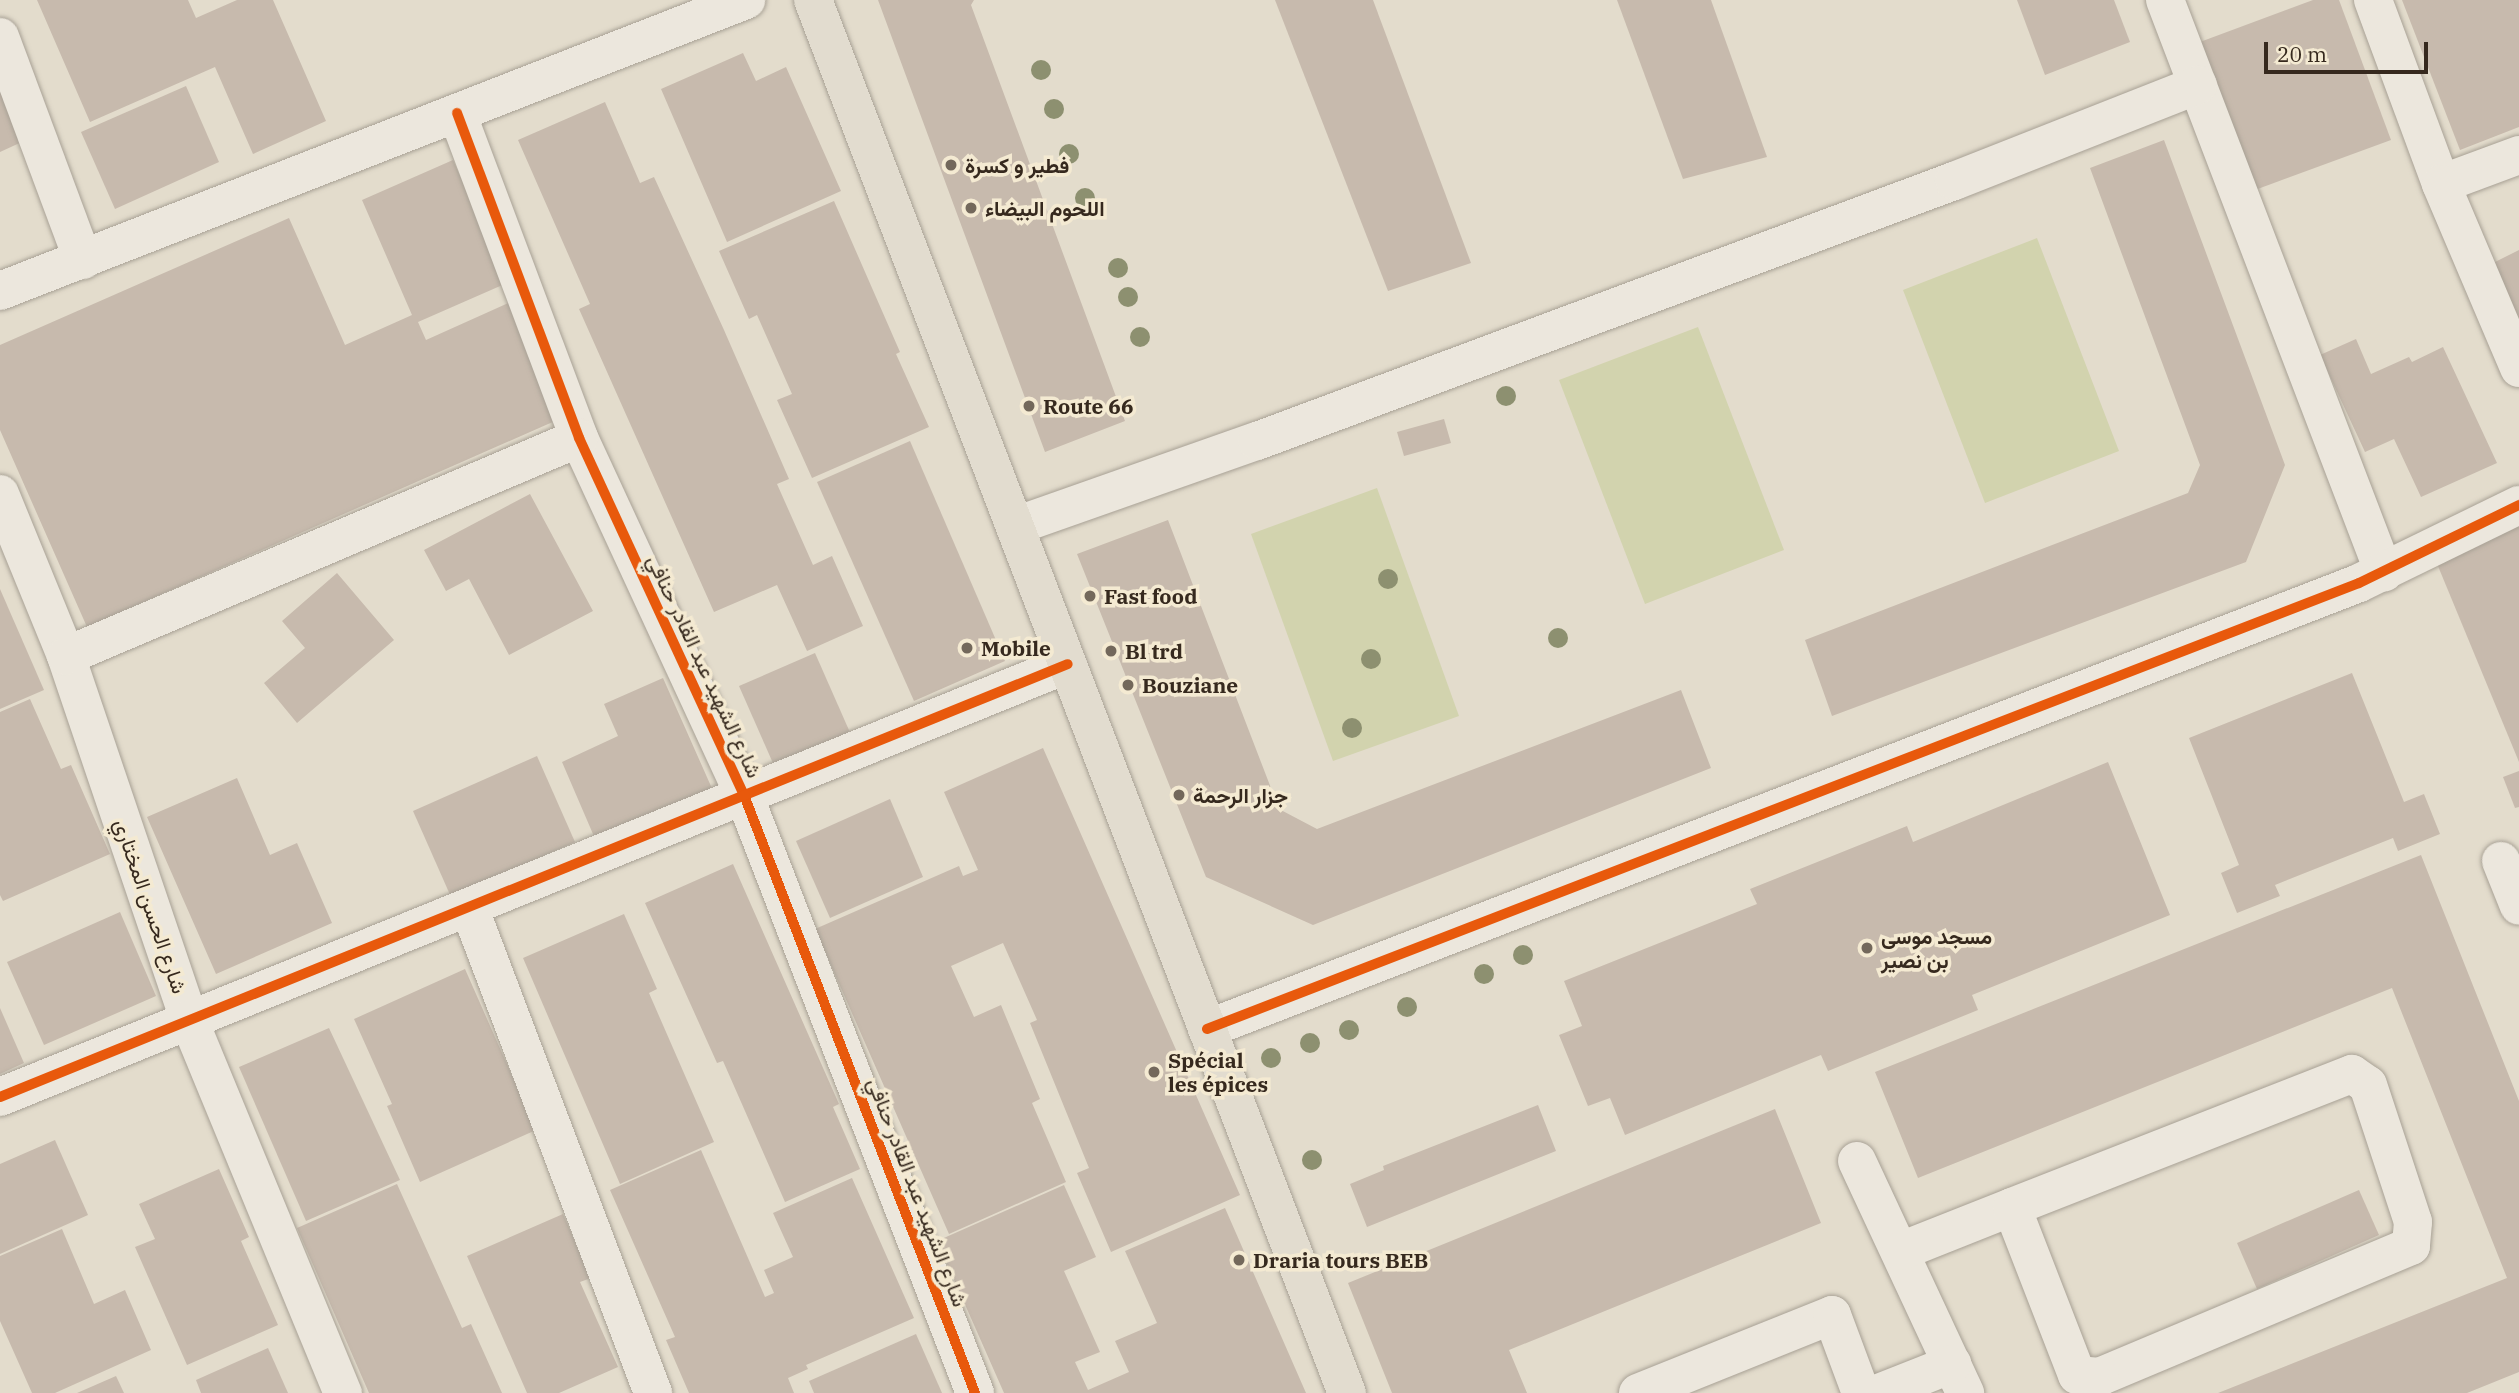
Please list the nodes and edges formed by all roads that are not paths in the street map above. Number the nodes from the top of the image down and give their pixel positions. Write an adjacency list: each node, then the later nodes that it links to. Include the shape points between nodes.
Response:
1 (746, 0): 7 (street)
2 (813, 0): 16 (main road)
3 (2165, 0): 6 (street)
4 (2373, 0): 9 (street)
5 (0, 37): 10 (street)
6 (2198, 85): 16 (street, via 1257,441); 17 (street)
7 (457, 113): 10 (street); 13 (street, شارع الشهيد عبد القادر حنافي)
8 (2519, 155): 9 (street)
9 (2441, 184): 12 (street)
10 (83, 260): 11 (street)
11 (0, 291)
12 (2519, 368)
13 (579, 438): 18 (street); 20 (street, شارع الشهيد عبد القادر حنافي)
14 (0, 494): 18 (street, شارع الحسن المختاري)
15 (2519, 505): 17 (street)
16 (1015, 526): 19 (main road)
17 (2384, 573): 25 (street)
18 (66, 656): 24 (street, شارع الحسن المختاري)
19 (1068, 664): 20 (street); 25 (main road)
20 (744, 795): 23 (street); 33 (street, شارع الشهيد عبد القادر حنافي)
21 (2501, 861): 22 (street)
22 (2519, 906)
23 (469, 907): 24 (street); 32 (street)
24 (189, 1020): 26 (street); 31 (street, شارع الحسن المختاري)
25 (1207, 1029): 34 (main road)
26 (0, 1097)
27 (1857, 1161): 29 (street)
28 (2012, 1207): 28 (street, via 2352,1074 2368,1085 2413,1222 2411,1246 2100,1377 2077,1375); 29 (street)
29 (1901, 1251): 30 (street)
30 (1959, 1378): 37 (street)
31 (343, 1393)
32 (653, 1393)
33 (975, 1393)
34 (1346, 1393)
35 (1638, 1393): 36 (street, via 1832,1315)
36 (1861, 1393)
37 (1879, 1393)

